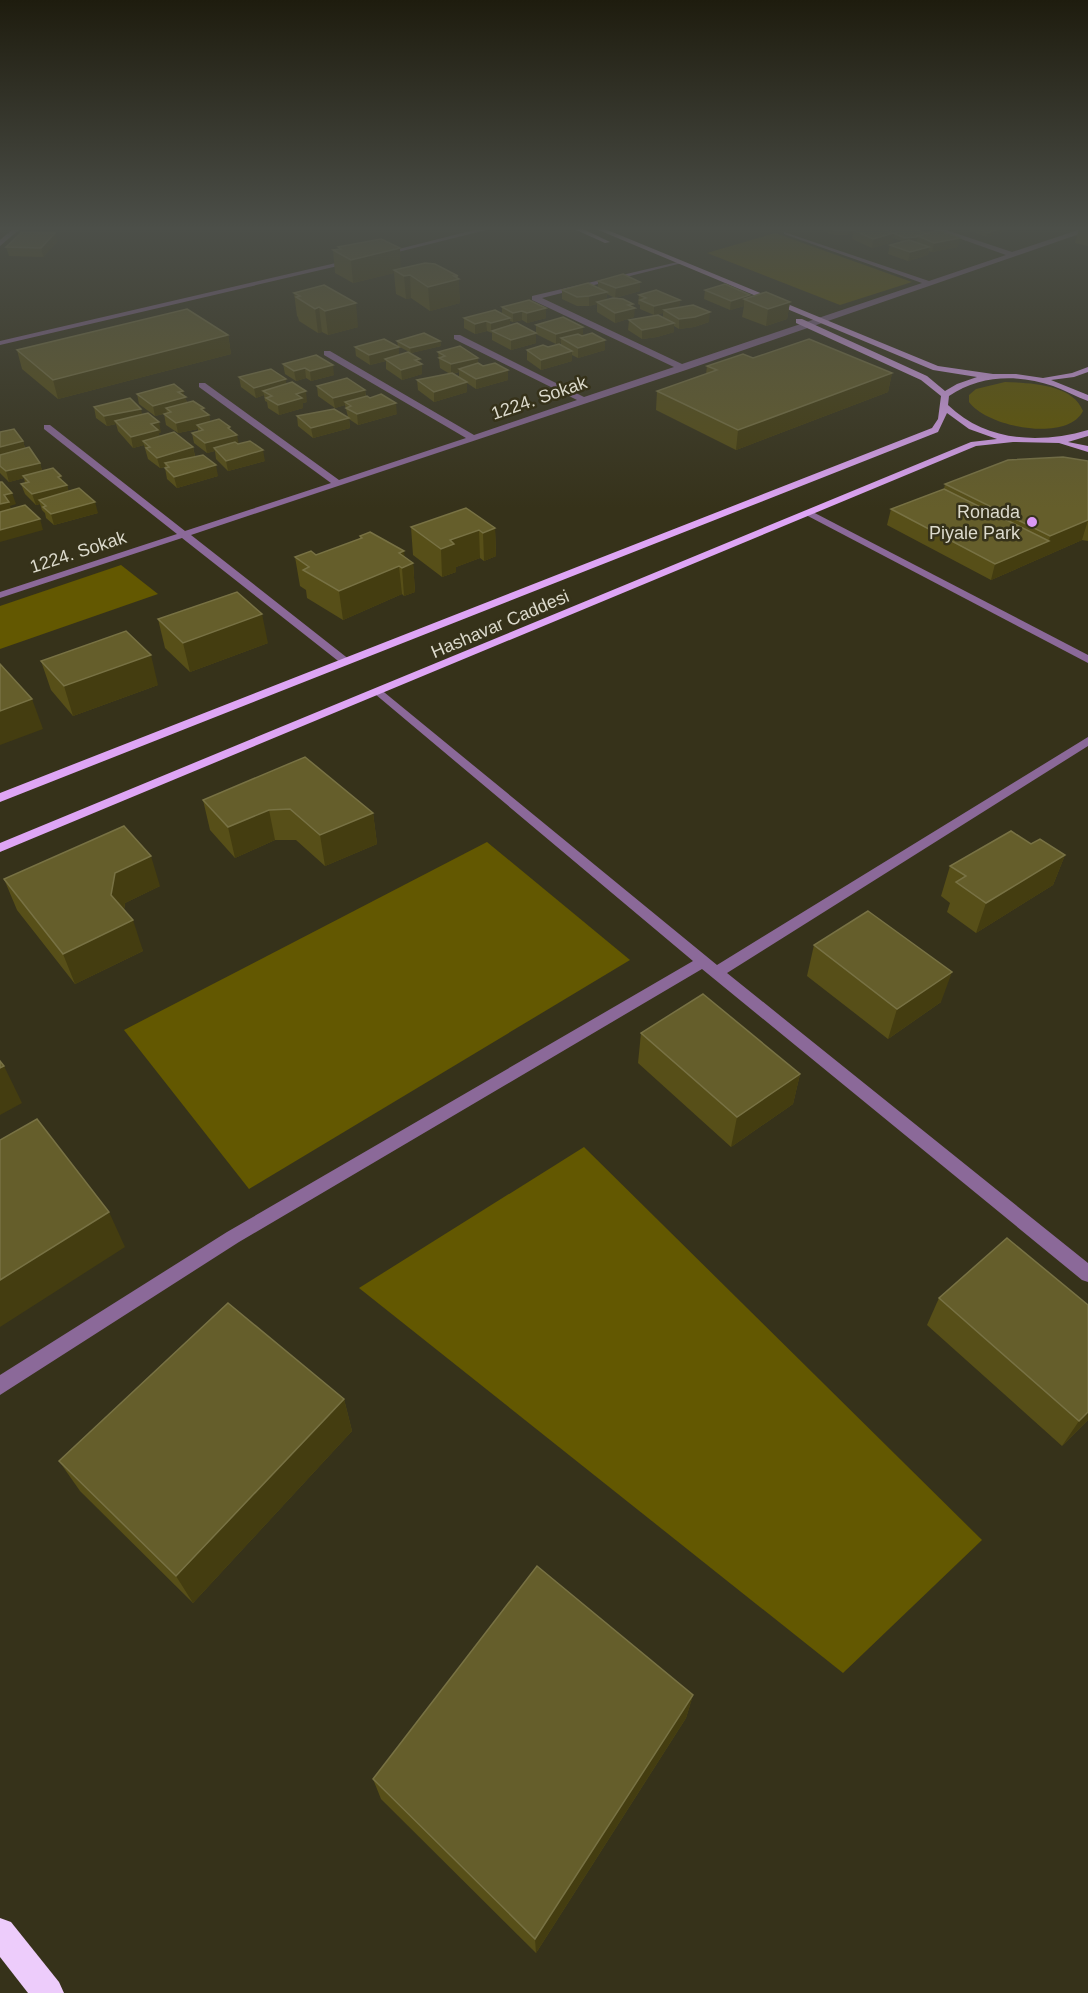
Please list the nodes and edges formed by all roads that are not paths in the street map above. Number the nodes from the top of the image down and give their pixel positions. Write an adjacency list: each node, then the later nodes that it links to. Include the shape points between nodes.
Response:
1 (91, 322): 8 (street)
2 (586, 322): 10 (street)
3 (801, 322): 6 (main road)
4 (817, 322): 6 (street, 1224. Sokak)
5 (828, 322): 12 (main road, via 936,368)
6 (808, 325): 10 (street, 1224. Sokak); 17 (main road, via 924,378)
7 (457, 337): 16 (street)
8 (0, 343)
9 (327, 354): 20 (street)
10 (683, 368): 16 (street, 1224. Sokak)
11 (1088, 369): 13 (main road, via 1054,378)
12 (994, 377): 13 (main road); 17 (main road, via 955,386)
13 (1020, 378): 15 (main road, via 1068,388)
14 (202, 385): 24 (street)
15 (1088, 398)
16 (585, 400): 20 (street, 1224. Sokak)
17 (944, 400): 21 (main road, via 952,416 969,426); 29 (main road, via 942,419 935,430)
18 (47, 427): 26 (street)
19 (1088, 433): 22 (main road, via 1066,440)
20 (473, 438): 24 (street, 1224. Sokak)
21 (1016, 440): 22 (main road); 25 (main road, Hashavar Caddesi, via 974,444)
22 (1042, 441): 23 (main road)
23 (1088, 448)
24 (338, 484): 26 (street, 1224. Sokak)
25 (809, 513): 28 (street); 30 (main road, Hashavar Caddesi)
26 (184, 534): 27 (street, 1224. Sokak); 29 (street)
27 (0, 594)
28 (1088, 660)
29 (346, 662): 32 (main road)
30 (379, 692): 33 (main road, Hashavar Caddesi); 34 (street)
31 (1088, 741): 34 (street)
32 (0, 798)
33 (0, 848)
34 (710, 967): 35 (street); 36 (street, via 233,1237)
35 (1088, 1274)
36 (0, 1386)
37 (0, 1933): 38 (highway)
38 (48, 1993)

